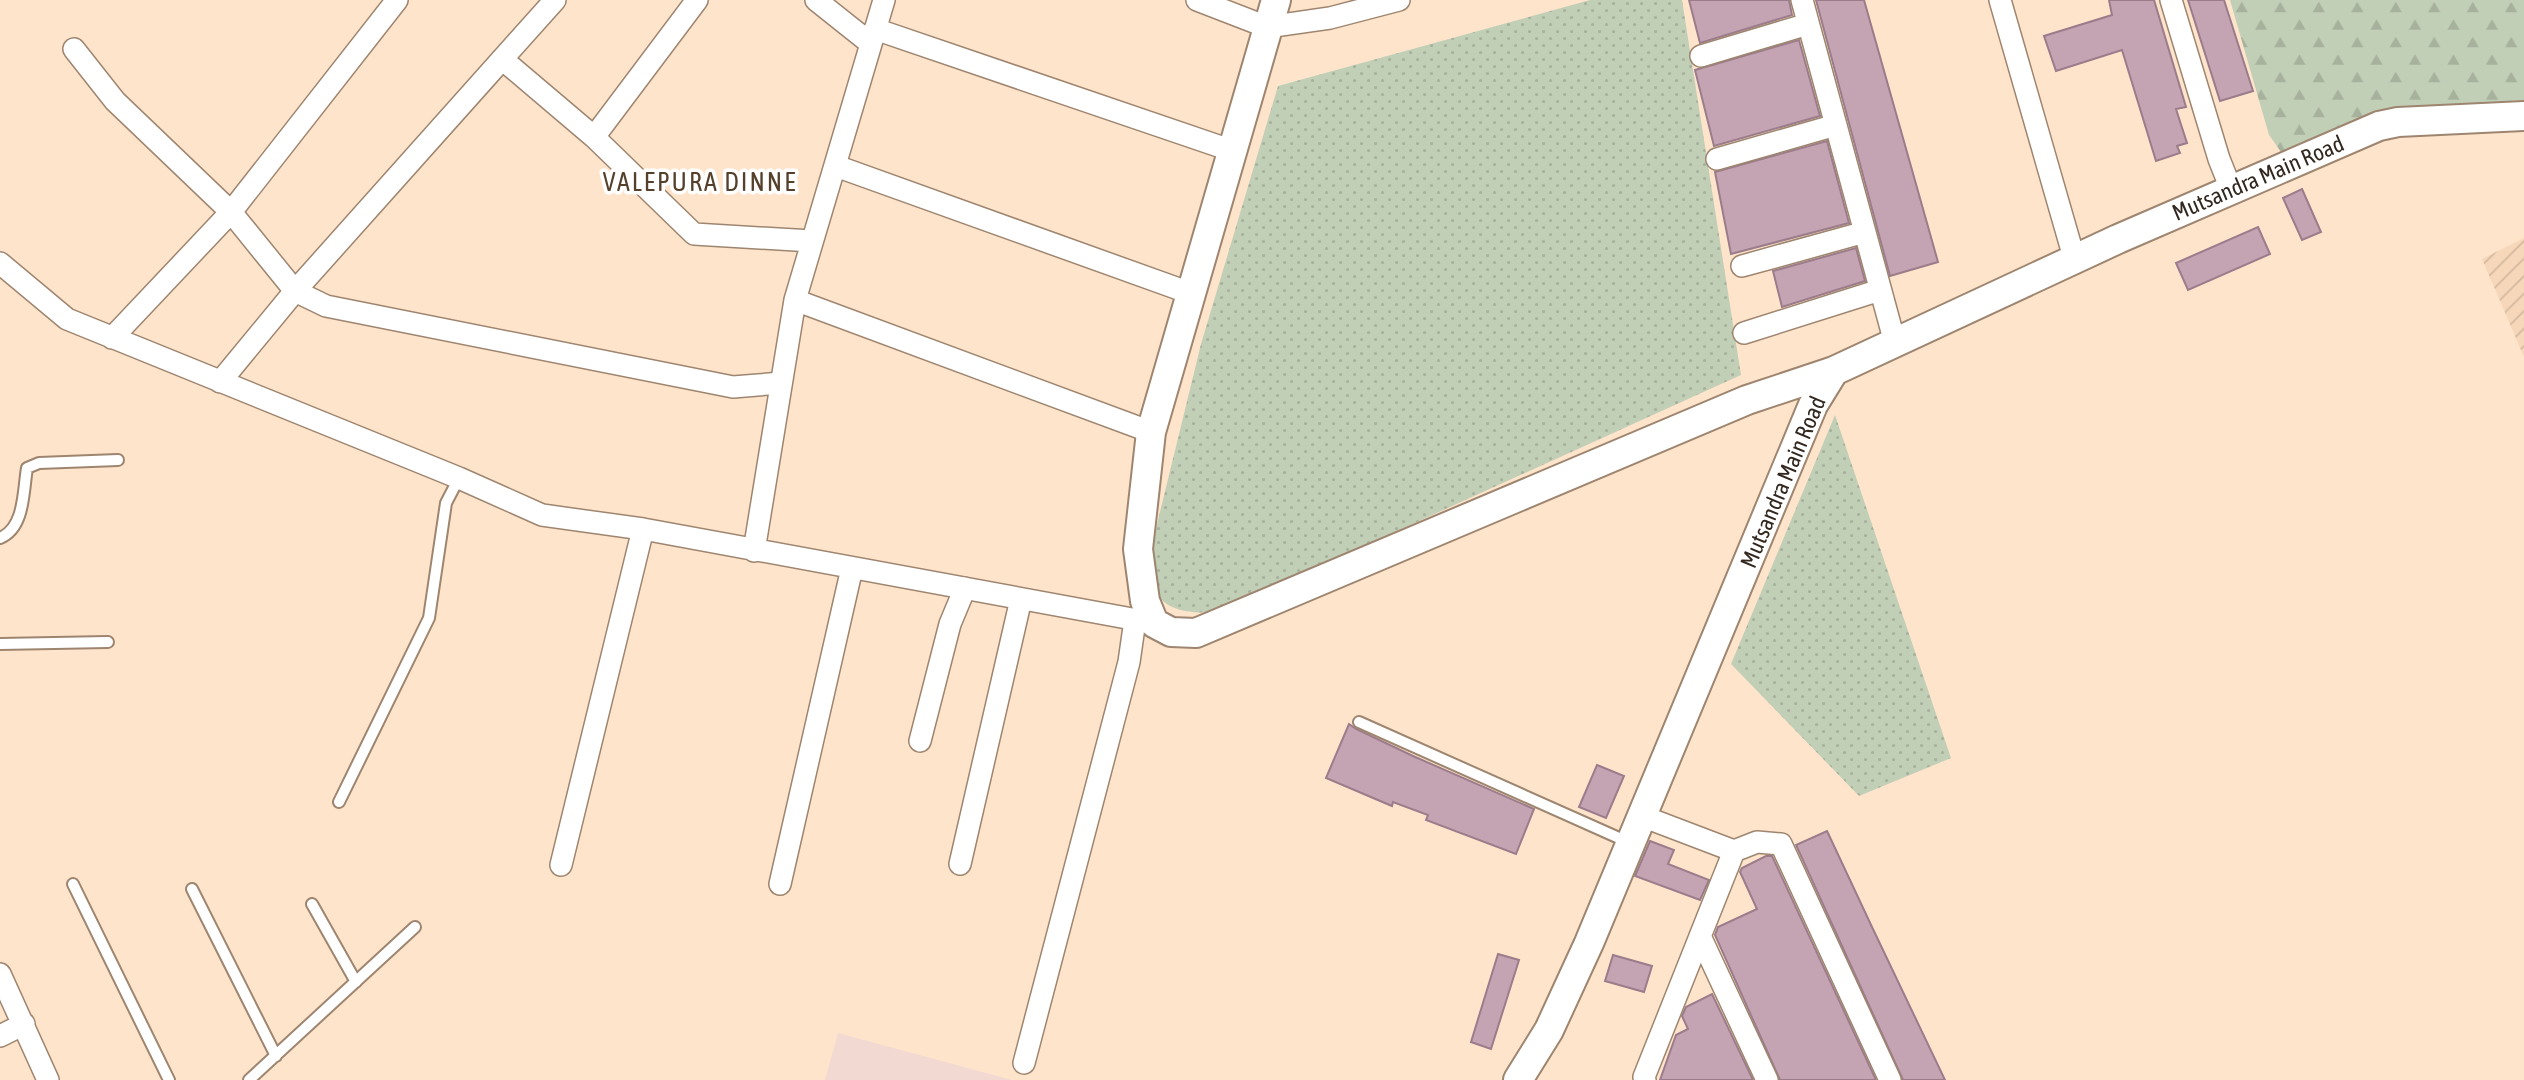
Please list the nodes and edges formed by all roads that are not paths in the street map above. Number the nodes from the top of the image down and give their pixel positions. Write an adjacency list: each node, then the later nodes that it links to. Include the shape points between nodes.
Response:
1 (397, 0): 25 (street)
2 (555, 0): 17 (street)
3 (697, 0): 20 (street)
4 (817, 0): 14 (street)
5 (884, 0): 14 (street)
6 (1197, 0): 13 (street)
7 (1276, 0): 13 (street)
8 (1399, 0): 13 (street, via 1330,18)
9 (1802, 0): 12 (street)
10 (2000, 0): 28 (street)
11 (2171, 0): 24 (street)
12 (1808, 24): 16 (street); 19 (street)
13 (1267, 27): 21 (street)
14 (873, 36): 21 (street); 23 (street)
15 (74, 49): 25 (street, via 115,101)
16 (1701, 56)
17 (502, 59): 20 (street); 32 (street)
18 (2524, 116): 24 (street, Mutsandra Main Road, via 2379,126)
19 (1836, 125): 22 (street); 26 (street)
20 (594, 137): 27 (street, via 694,234)
21 (1233, 151): 33 (street)
22 (1717, 159)
23 (836, 166): 27 (street); 33 (street)
24 (2231, 189): 28 (street, Mutsandra Main Road)
25 (232, 212): 32 (street); 36 (street)
26 (1865, 232): 30 (street); 31 (street)
27 (812, 241): 34 (street)
28 (2075, 261): 37 (street, Mutsandra Main Road)
29 (0, 263): 36 (street, via 67,319)
30 (1742, 266)
31 (1880, 290): 35 (street); 37 (street)
32 (295, 291): 39 (street); 40 (street, via 326,306 733,387)
33 (1190, 293): 41 (street)
34 (795, 300): 40 (street); 41 (street)
35 (1744, 333)
36 (112, 338): 39 (street)
37 (1895, 343): 38 (street, Mutsandra Main Road)
38 (1834, 371): 50 (street, via 1747,400 1196,633 1171,632); 56 (street, Mutsandra Main Road, via 1813,405)
39 (220, 383): 43 (street)
40 (781, 383): 46 (street)
41 (1151, 432): 50 (street, via 1138,549)
42 (118, 460): 45 (lane, via 39,463 27,468 16,526)
43 (459, 478): 44 (street, via 542,515); 55 (lane, via 446,503 429,618)
44 (643, 529): 46 (street); 60 (street)
45 (0, 538)
46 (754, 551): 47 (street)
47 (852, 568): 48 (street); 62 (street)
48 (965, 588): 49 (street); 54 (street, via 950,624)
49 (1021, 598): 50 (street); 59 (street)
50 (1144, 622): 72 (street, via 1129,662)
51 (108, 642): 52 (lane)
52 (0, 644)
53 (1359, 722): 57 (lane)
54 (920, 741)
55 (339, 802)
56 (1642, 816): 57 (street, Mutsandra Main Road); 58 (street)
57 (1631, 843): 76 (street, Mutsandra Main Road, via 1549,1030)
58 (1734, 851): 66 (street); 79 (street, via 1757,842 1781,844)
59 (960, 864)
60 (561, 865)
61 (72, 884): 74 (lane)
62 (780, 884)
63 (192, 889): 71 (lane)
64 (312, 904): 68 (lane)
65 (415, 927): 68 (lane)
66 (1700, 936): 77 (street); 78 (street)
67 (0, 974): 69 (street)
68 (356, 982): 71 (lane)
69 (24, 1024): 70 (street); 73 (street)
70 (0, 1036)
71 (276, 1056): 75 (lane)
72 (1024, 1063)
73 (48, 1080)
74 (169, 1080)
75 (249, 1080)
76 (1518, 1080)
77 (1645, 1080)
78 (1767, 1080)
79 (1890, 1080)

